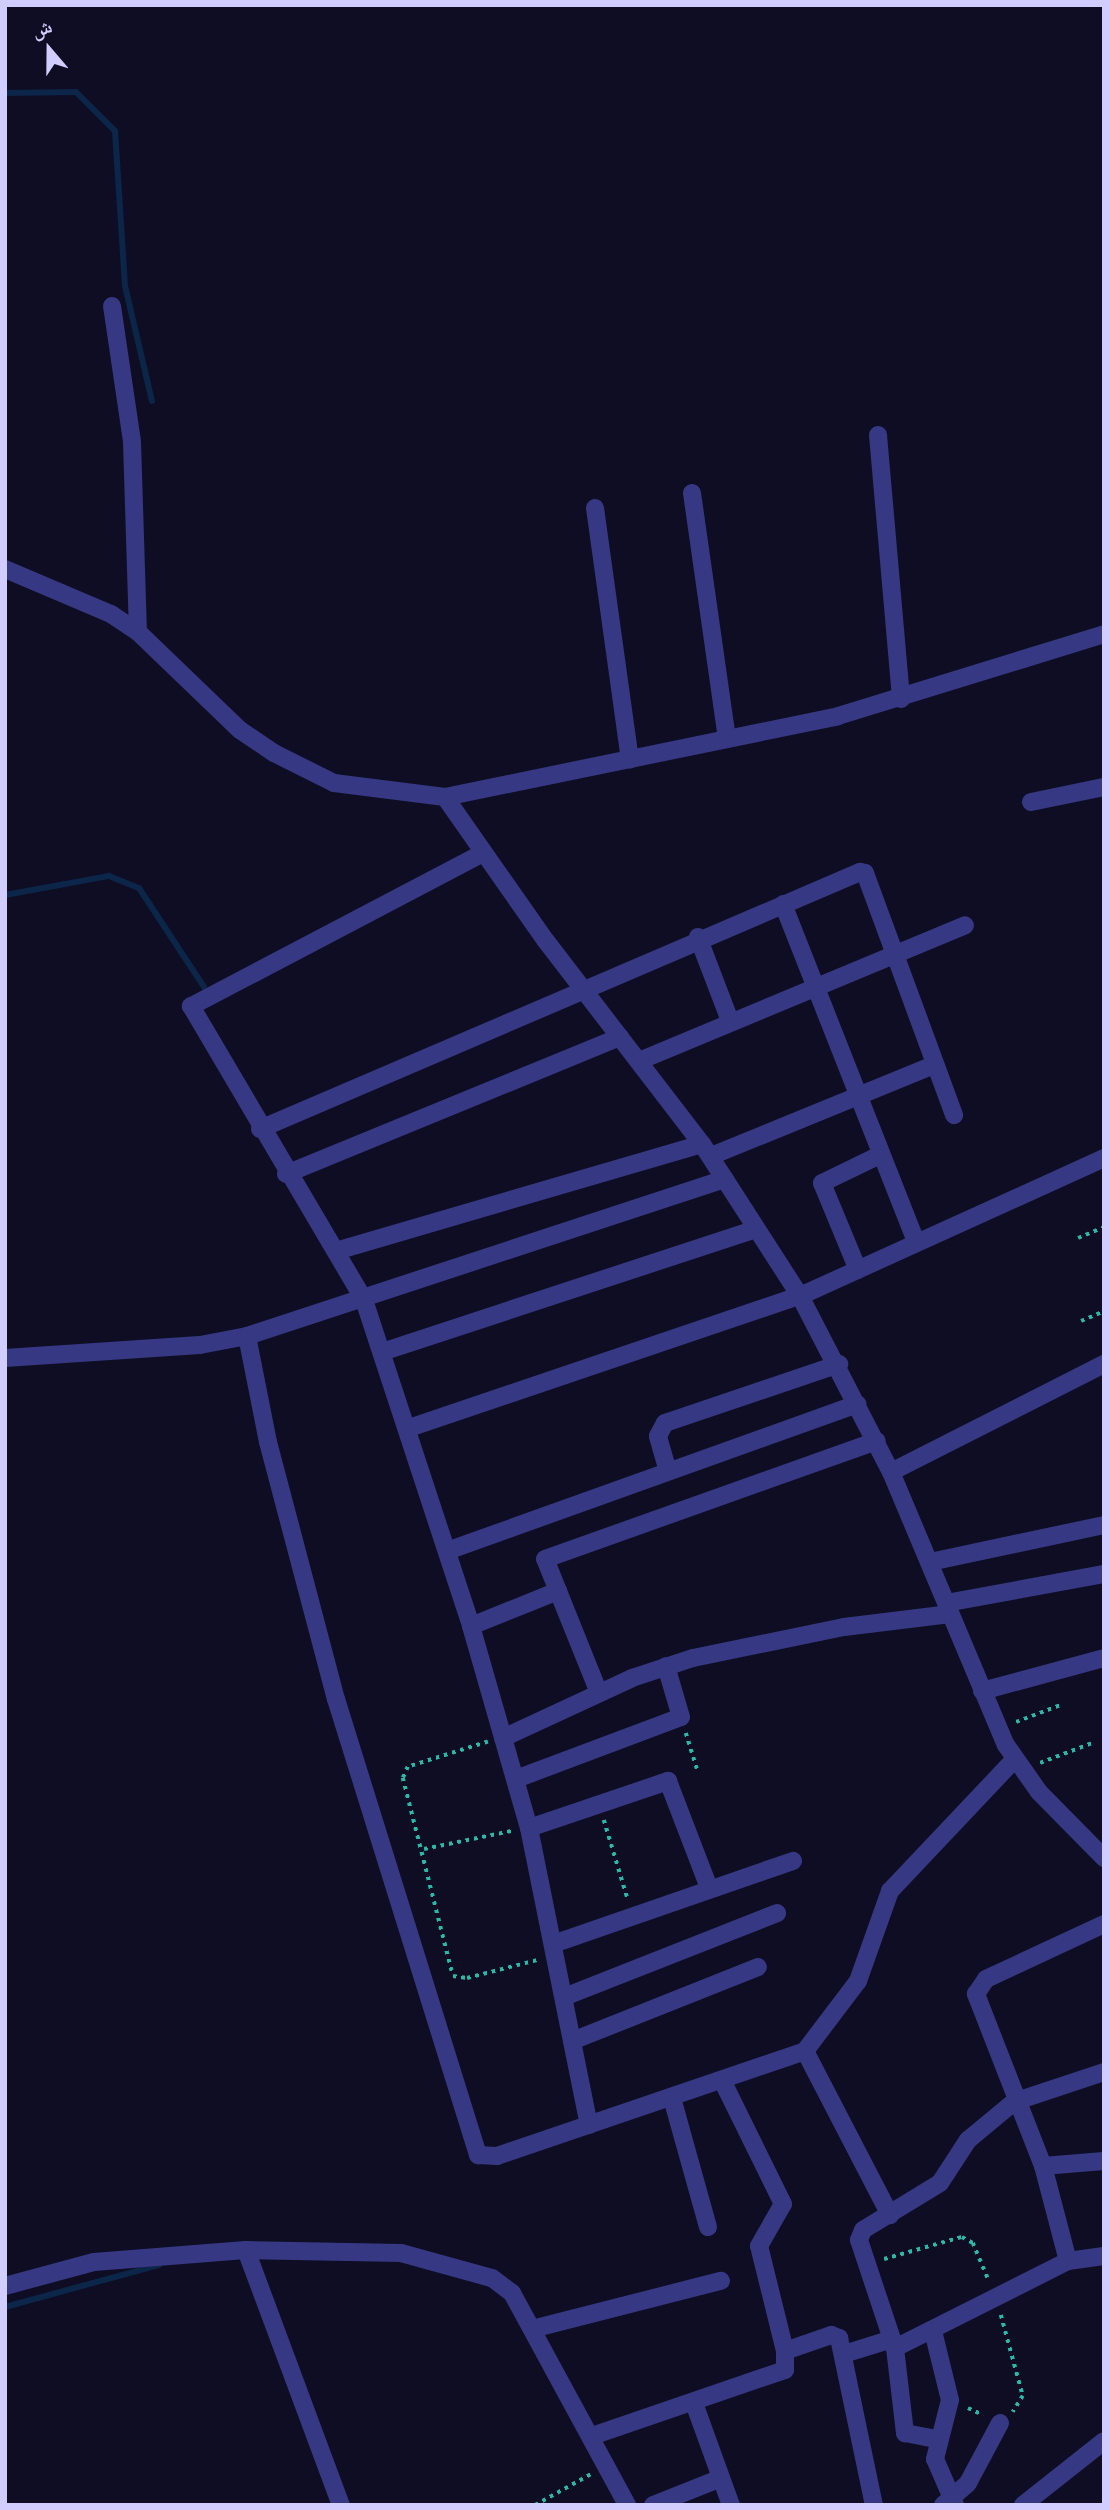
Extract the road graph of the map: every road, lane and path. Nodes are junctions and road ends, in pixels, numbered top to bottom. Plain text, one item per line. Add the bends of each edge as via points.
1 (113, 306) dead end
2 (878, 435) dead end
3 (692, 493) dead end
4 (595, 508) dead end
5 (5, 569) edge
6 (138, 632) junction
7 (1104, 634) edge
8 (901, 699) junction
9 (727, 740) junction
10 (630, 760) junction
11 (1104, 787) edge
12 (445, 797) junction
13 (1031, 802) dead end
14 (483, 853) junction
15 (783, 904) junction
16 (965, 925) dead end
17 (698, 937) junction
18 (890, 952) junction
19 (813, 986) junction
20 (585, 988) junction
21 (730, 1021) junction
22 (620, 1037) junction
23 (639, 1061) junction
24 (934, 1065) junction
25 (858, 1098) junction
26 (954, 1115) dead end
27 (260, 1129) junction
28 (706, 1150) junction
29 (880, 1155) junction
30 (1104, 1158) edge
31 (286, 1174) junction
32 (725, 1179) junction
33 (1104, 1227) edge
34 (756, 1229) junction
35 (1078, 1238) dead end
36 (916, 1242) junction
37 (336, 1251) junction
38 (858, 1270) junction
39 (800, 1296) junction
40 (364, 1300) junction
41 (1104, 1311) edge
42 (1081, 1321) dead end
43 (247, 1336) junction
44 (383, 1352) junction
45 (5, 1357) edge
46 (839, 1364) junction
47 (1104, 1364) edge
48 (858, 1405) junction
49 (409, 1428) junction
50 (877, 1441) junction
51 (667, 1468) junction
52 (891, 1472) junction
53 (1104, 1525) edge
54 (447, 1551) junction
55 (930, 1562) junction
56 (1104, 1574) edge
57 (558, 1591) junction
58 (948, 1608) junction
59 (471, 1626) junction
60 (1104, 1658) edge
61 (666, 1666) junction
62 (982, 1691) junction
63 (599, 1693) junction
64 (1063, 1704) dead end
65 (681, 1717) junction
66 (998, 1729) junction
67 (503, 1738) junction
68 (1092, 1743) dead end
69 (1018, 1765) junction
70 (698, 1772) dead end
71 (516, 1779) junction
72 (599, 1805) junction
73 (529, 1828) junction
74 (424, 1849) junction
75 (1104, 1858) edge
76 (793, 1861) dead end
77 (709, 1888) junction
78 (777, 1913) dead end
79 (633, 1916) junction
80 (1104, 1924) edge
81 (554, 1949) junction
82 (758, 1967) dead end
83 (564, 1997) junction
84 (572, 2041) junction
85 (806, 2050) junction
86 (1104, 2072) edge
87 (723, 2082) junction
88 (672, 2098) junction
89 (1014, 2102) junction
90 (589, 2125) junction
91 (1104, 2161) edge
92 (1043, 2166) junction
93 (890, 2215) junction
94 (708, 2227) dead end
95 (246, 2250) junction
96 (1104, 2256) edge
97 (1068, 2261) junction
98 (867, 2264) junction
99 (721, 2281) dead end
100 (5, 2286) edge
101 (997, 2300) junction
102 (532, 2329) junction
103 (933, 2331) junction
104 (893, 2344) junction
105 (785, 2351) junction
106 (844, 2354) junction
107 (950, 2400) junction
108 (694, 2403) junction
109 (1000, 2423) junction
110 (592, 2437) junction
111 (935, 2439) junction
112 (1104, 2441) edge
113 (607, 2465) junction
114 (719, 2479) junction
115 (950, 2503) edge
116 (341, 2505) edge
117 (535, 2505) edge
118 (627, 2505) edge
119 (653, 2505) edge
120 (731, 2505) edge
121 (874, 2505) edge
122 (1023, 2505) edge

1 - 6 street via 132,442
2 - 8 street
3 - 9 street
4 - 10 street
5 - 6 street via 111,614
6 - 12 street via 240,730 274,753 334,783
7 - 8 street
8 - 9 street
9 - 10 street
10 - 12 street
11 - 13 street
12 - 14 street
14 - 20 street
14 - 27 street via 194,1000 192,1012
15 - 17 street
15 - 18 street via 863,872
15 - 19 street
16 - 18 street
17 - 20 street
17 - 21 street
18 - 19 street
18 - 24 street
19 - 21 street
19 - 25 street
20 - 22 street
20 - 27 street
21 - 23 street
22 - 23 street
22 - 31 street
23 - 28 street
24 - 25 street
24 - 26 street
25 - 28 street
25 - 29 street
27 - 31 street
28 - 32 street
28 - 37 street
29 - 36 street
29 - 38 street via 822,1183
30 - 36 street
31 - 37 street
32 - 34 street
32 - 40 street
33 - 35 path
34 - 39 street
34 - 44 street
36 - 38 street
37 - 40 street
38 - 39 street
39 - 46 street
39 - 49 street
40 - 43 street
40 - 44 street
41 - 42 path
43 - 45 street via 200,1345
43 - 90 street via 268,1442 329,1671 475,2151 483,2158 497,2156
44 - 49 street
46 - 48 street
46 - 51 street via 665,1423 658,1436
47 - 52 street
48 - 50 street
48 - 51 street
49 - 54 street
50 - 52 street
50 - 57 street via 545,1559
51 - 54 street
52 - 55 street
53 - 55 street
54 - 59 street
55 - 58 street
56 - 58 street
57 - 59 street
57 - 63 street
58 - 61 street via 743,1645
58 - 62 street
59 - 67 street
60 - 62 street
61 - 63 street
61 - 65 street
62 - 66 street
63 - 67 street
64 - 66 path
65 - 70 path
65 - 71 street
66 - 69 street
67 - 71 street
67 - 74 path via 405,1770
68 - 69 path
69 - 75 street
69 - 85 street via 890,1891 858,1981
71 - 73 street
72 - 73 street
72 - 77 street via 668,1781
72 - 79 path
73 - 74 path
73 - 81 street
74 - 81 path via 453,1976 467,1979
76 - 77 street
77 - 79 street
78 - 83 street
79 - 81 street
80 - 89 street via 986,1979 977,1989
81 - 83 street
82 - 84 street
83 - 84 street
84 - 90 street
85 - 87 street
85 - 93 street
86 - 89 street
87 - 88 street
87 - 105 street via 783,2204 759,2246
88 - 90 street
88 - 94 street
89 - 92 street
89 - 93 street via 968,2140 940,2183
91 - 92 street
92 - 97 street
93 - 98 street via 860,2234
95 - 100 street via 94,2262
95 - 102 street via 401,2253 463,2268 500,2281
95 - 116 street
96 - 97 street
97 - 101 street
98 - 101 path via 967,2238
98 - 104 street
99 - 102 street
101 - 103 street
101 - 109 path via 1023,2399
102 - 110 street
103 - 104 street
103 - 107 street
104 - 106 street
104 - 111 street via 905,2433
105 - 106 street via 836,2335
105 - 108 street via 781,2373
106 - 121 street
107 - 109 path
107 - 111 street
108 - 110 street
108 - 114 street
109 - 115 street via 978,2469
110 - 113 street
111 - 115 street via 937,2469
112 - 122 street
113 - 117 path
113 - 118 street
114 - 119 street
114 - 120 street

